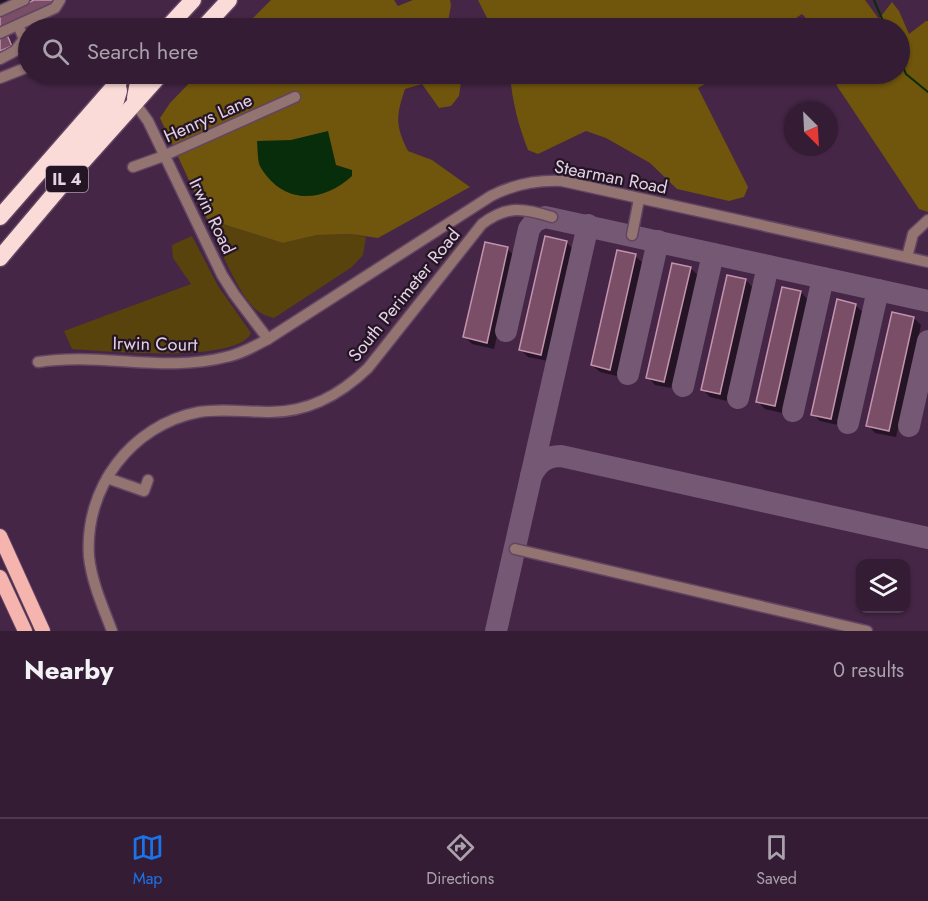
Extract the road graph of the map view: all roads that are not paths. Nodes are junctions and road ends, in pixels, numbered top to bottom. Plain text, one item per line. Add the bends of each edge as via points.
1 (24, 0) edge
2 (60, 0) edge
3 (194, 0) edge
4 (206, 0) edge
5 (230, 0) edge
6 (0, 11) edge
7 (33, 18) edge
8 (177, 18) edge
9 (191, 18) edge
10 (213, 18) edge
11 (18, 25) edge
12 (0, 33) edge
13 (18, 47) edge
14 (0, 58) edge
15 (18, 71) edge
16 (0, 78) edge
17 (109, 84) edge
18 (118, 84) edge
19 (122, 84) edge
20 (138, 84) edge
21 (152, 84) edge
22 (295, 97) dead end
23 (135, 102) junction
24 (165, 155) junction
25 (133, 167) dead end
26 (639, 199) junction
27 (6, 206) edge
28 (0, 217) edge
29 (552, 217) dead end
30 (928, 220) edge
31 (632, 235) dead end
32 (2, 256) edge
33 (907, 257) junction
34 (928, 262) edge
35 (268, 339) junction
36 (38, 362) dead end
37 (106, 478) junction
38 (148, 480) dead end
39 (0, 536) edge
40 (515, 549) dead end
41 (0, 577) edge
42 (25, 631) edge
43 (43, 631) edge
44 (112, 631) edge
45 (867, 631) edge

1 - 6 street
2 - 7 street via 55,8
3 - 8 highway
4 - 9 highway
5 - 10 highway
11 - 12 street
13 - 14 street
15 - 16 street
17 - 27 highway, IL 4
18 - 32 highway via 116,101 11,235
19 - 23 street, Irwin Road
20 - 23 highway
21 - 23 highway, IL 4
22 - 24 street, Henrys Lane
23 - 24 street, Irwin Road
23 - 32 highway, IL 4
24 - 25 street, Henrys Lane
24 - 35 street, Irwin Road via 218,268
26 - 31 street
26 - 33 street, Stearman Road
26 - 35 street, Stearman Road via 562,182 531,182 503,189
27 - 28 highway, IL 4
29 - 37 street, South Perimeter Road via 521,209 497,214 482,225 368,368 341,392 286,411 213,410 177,418 137,440
30 - 33 street via 913,234
33 - 34 street, Stearman Road
35 - 36 street, Irwin Court via 227,357 194,362
37 - 38 street via 144,491
37 - 44 street, South Perimeter Road via 92,515 89,557
39 - 43 main road
40 - 45 street
41 - 42 main road

